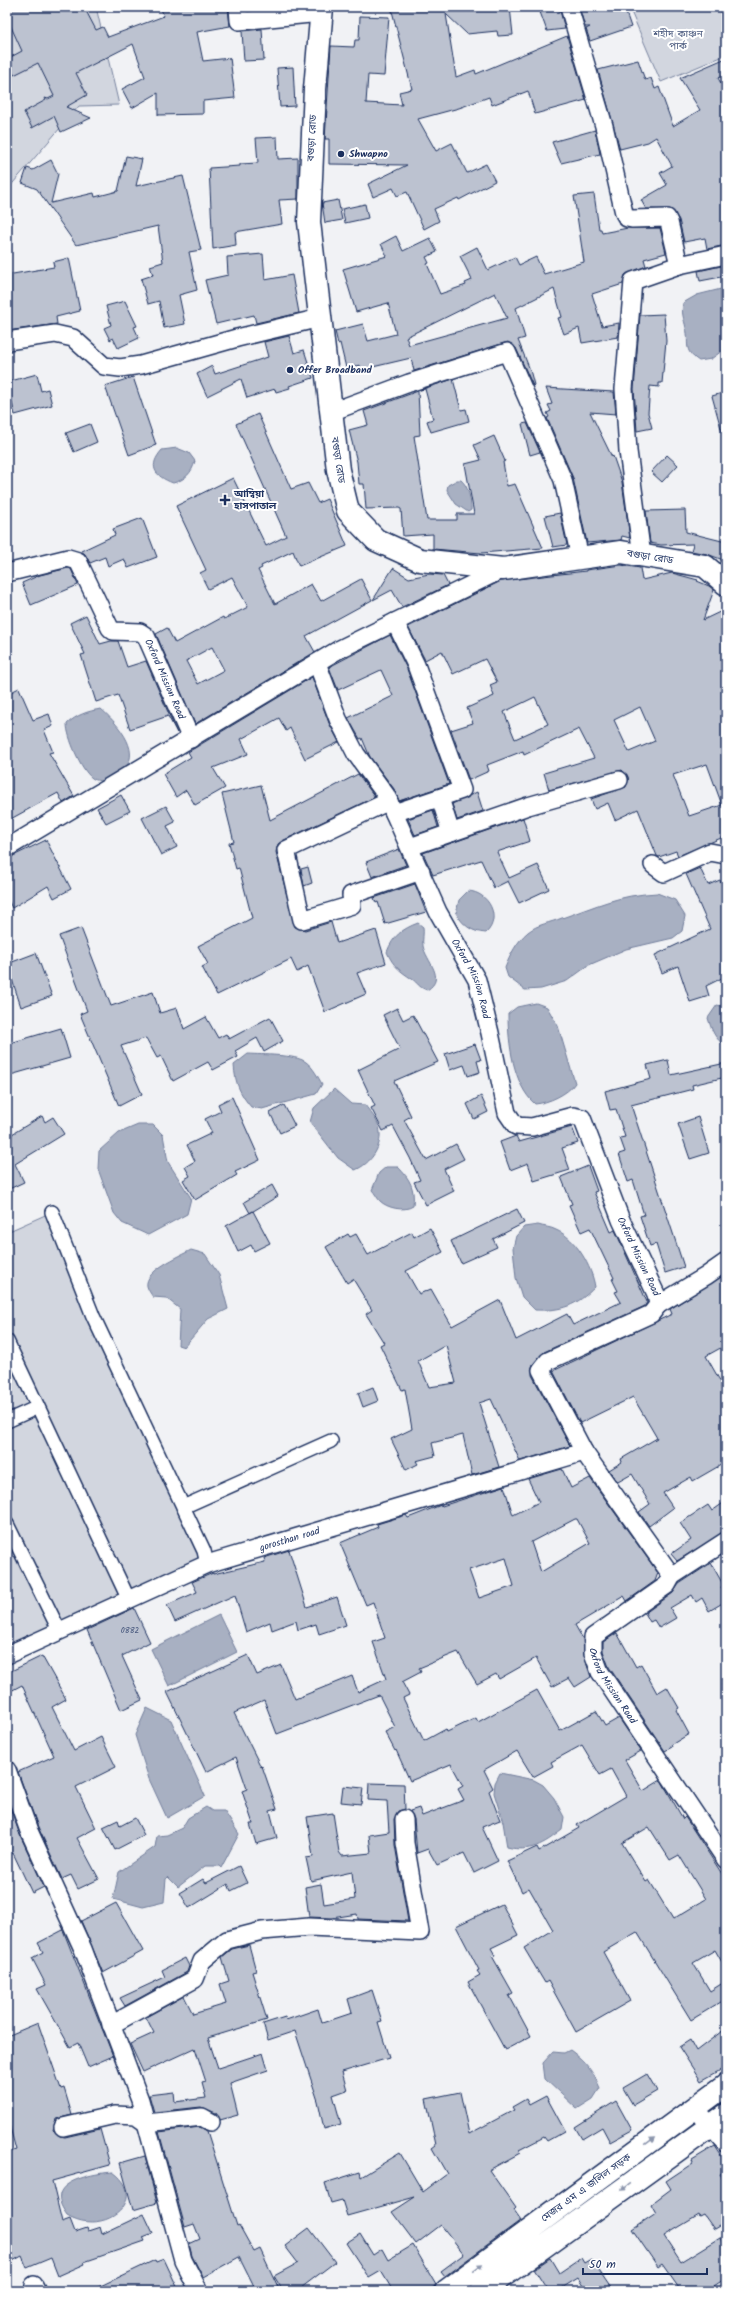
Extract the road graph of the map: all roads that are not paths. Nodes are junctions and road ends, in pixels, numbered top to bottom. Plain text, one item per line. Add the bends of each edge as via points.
1 (238, 7) edge
2 (569, 7) edge
3 (322, 10) edge
4 (726, 255) edge
5 (678, 265) junction
6 (320, 318) junction
7 (7, 341) edge
8 (331, 412) junction
9 (642, 556) junction
10 (580, 558) junction
11 (503, 569) junction
12 (7, 573) edge
13 (726, 584) edge
14 (395, 622) junction
15 (317, 663) junction
16 (191, 740) junction
17 (620, 780) dead end
18 (440, 798) junction
19 (392, 807) junction
20 (451, 833) junction
21 (410, 847) junction
22 (7, 848) edge
23 (726, 855) edge
24 (653, 865) dead end
25 (421, 870) junction
26 (52, 1212) dead end
27 (726, 1262) edge
28 (658, 1305) junction
29 (7, 1340) edge
30 (38, 1407) junction
31 (7, 1421) edge
32 (331, 1441) dead end
33 (584, 1452) junction
34 (183, 1507) junction
35 (7, 1524) edge
36 (726, 1541) edge
37 (207, 1564) junction
38 (672, 1576) junction
39 (128, 1598) junction
40 (59, 1630) junction
41 (7, 1655) edge
42 (7, 1770) edge
43 (404, 1819) dead end
44 (726, 1860) edge
45 (111, 2025) junction
46 (726, 2085) edge
47 (695, 2108) junction
48 (719, 2120) edge
49 (211, 2122) dead end
50 (146, 2123) junction
51 (64, 2127) dead end
52 (726, 2143) edge
53 (199, 2291) edge
54 (446, 2291) edge
55 (482, 2291) edge

1 - 3 street via 240,21
2 - 5 street via 604,126 624,213 627,218 632,219 667,218
3 - 6 main road, বগুড়া রোড via 315,89 309,222
4 - 5 street
5 - 9 street via 636,279 632,285 624,389 628,451
6 - 7 street via 141,365 120,368 104,366 73,338 55,334
6 - 8 main road, বগুড়া রোড
8 - 10 street via 409,382 507,352 563,480
8 - 11 main road, বগুড়া রোড via 338,470 348,511 376,540 420,560
9 - 10 main road, বগুড়া রোড via 621,552
9 - 13 main road, বগুড়া রোড via 705,566
10 - 11 main road, বগুড়া রোড
11 - 14 street
12 - 16 street, Oxford Mission Road via 68,558 78,561 110,628 113,631 140,632 146,636
14 - 15 street
14 - 18 street via 416,665 462,790
15 - 16 street
15 - 19 street, Oxford Mission Road via 338,718 356,754
16 - 22 street
17 - 20 street via 528,806
18 - 19 street
18 - 20 street
19 - 21 street, Oxford Mission Road
19 - 25 street via 286,850 302,920 352,905 351,895
20 - 21 street
21 - 25 street, Oxford Mission Road
23 - 24 street via 710,852 664,872
25 - 28 street, Oxford Mission Road via 438,912 477,980 506,1113 516,1126 532,1127 573,1116 582,1118 621,1220 656,1294
26 - 34 street via 93,1316
27 - 28 street
28 - 33 street, Oxford Mission Road via 651,1314 548,1361 541,1370
29 - 30 street
30 - 31 street
30 - 39 street
32 - 34 street
33 - 37 street, gorosthan road
33 - 38 street, Oxford Mission Road
34 - 37 street via 204,1551
35 - 40 street
36 - 38 street
37 - 39 street, gorosthan road
38 - 44 street, Oxford Mission Road via 667,1586 593,1637 593,1653 600,1672
39 - 40 street, gorosthan road
40 - 41 street, gorosthan road
42 - 45 street via 29,1831 83,1949
43 - 45 street via 405,1843 420,1932 309,1927 262,1931 227,1940 202,1961 195,1978
45 - 50 street
46 - 47 main road, মেজর এম এ জলিল সড়ক
47 - 48 street
54 -> 47 main road, মেজর এম এ জলিল সড়ক
48 - 52 street
48 -> 55 main road
49 - 50 street via 202,2117
50 - 51 street via 136,2116 115,2116
50 - 53 street via 182,2260

